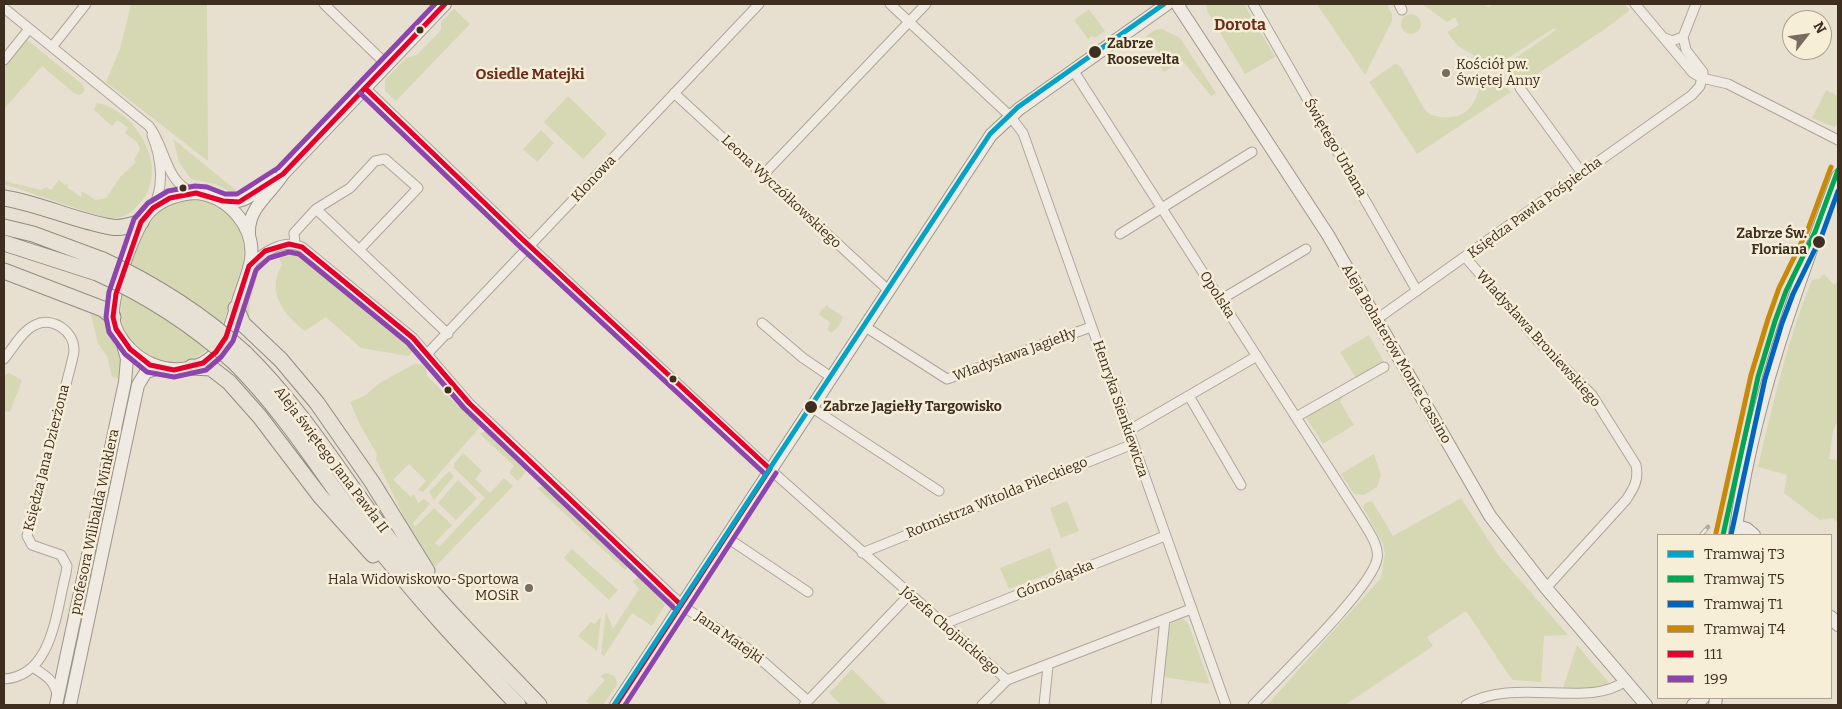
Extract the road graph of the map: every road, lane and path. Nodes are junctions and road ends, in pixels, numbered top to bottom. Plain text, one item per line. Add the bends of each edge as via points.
1 (86, 4) edge
2 (324, 4) edge
3 (445, 4) edge
4 (760, 4) edge
5 (890, 4) edge
6 (926, 4) edge
7 (1167, 4) edge
8 (1176, 4) edge
9 (1253, 4) edge
10 (1635, 4) edge
11 (1696, 4) edge
12 (4, 8) edge
13 (909, 22) junction
14 (29, 29) junction
15 (1662, 36) junction
16 (1683, 37) junction
17 (52, 47) junction
18 (4, 60) edge
19 (387, 65) junction
20 (1073, 70) junction
21 (1702, 78) junction
22 (1722, 82) junction
23 (365, 88) junction
24 (1520, 88) dead end
25 (674, 93) junction
26 (1692, 95) junction
27 (137, 115) junction
28 (1010, 116) junction
29 (1838, 140) edge
30 (1252, 152) dead end
31 (283, 174) junction
32 (764, 174) junction
33 (1582, 174) junction
34 (1838, 176) edge
35 (200, 193) junction
36 (4, 198) edge
37 (223, 201) junction
38 (153, 208) junction
39 (316, 208) junction
40 (1161, 208) junction
41 (141, 222) junction
42 (4, 227) edge
43 (1120, 234) dead end
44 (249, 235) junction
45 (4, 243) edge
46 (295, 244) junction
47 (530, 247) junction
48 (360, 249) junction
49 (1306, 249) dead end
50 (1466, 258) junction
51 (250, 262) junction
52 (100, 266) junction
53 (4, 271) edge
54 (888, 290) junction
55 (1417, 292) junction
56 (1220, 300) junction
57 (236, 308) junction
58 (114, 317) junction
59 (1377, 319) junction
60 (762, 323) dead end
61 (864, 326) junction
62 (1091, 327) junction
63 (448, 334) junction
64 (121, 339) junction
65 (427, 354) junction
66 (1257, 356) junction
67 (240, 358) junction
68 (4, 359) edge
69 (192, 367) junction
70 (1384, 367) dead end
71 (160, 368) junction
72 (831, 377) junction
73 (1189, 396) junction
74 (811, 407) junction
75 (1296, 417) junction
76 (1128, 431) junction
77 (1133, 444) junction
78 (770, 469) junction
79 (1241, 485) dead end
80 (939, 490) dead end
81 (1736, 531) edge
82 (1753, 534) edge
83 (1165, 536) junction
84 (726, 537) junction
85 (862, 553) junction
86 (1546, 588) junction
87 (808, 592) dead end
88 (909, 595) junction
89 (681, 605) junction
90 (1191, 609) junction
91 (1165, 619) junction
92 (944, 624) junction
93 (448, 631) junction
94 (477, 639) junction
95 (1048, 666) junction
96 (34, 668) junction
97 (64, 668) junction
98 (48, 676) junction
99 (4, 679) edge
100 (1007, 680) junction
101 (1629, 686) junction
102 (806, 703) edge
103 (57, 704) edge
104 (70, 705) edge
105 (518, 705) edge
106 (540, 705) edge
107 (616, 705) edge
108 (982, 705) edge
109 (1044, 705) edge
110 (1156, 705) edge
111 (1226, 705) edge
112 (1253, 705) edge
113 (1466, 705) edge
114 (1646, 705) edge
115 (1658, 705) edge

1 - 17 street
2 - 19 street
3 - 19 street
4 - 25 street, Klonowa
5 - 13 street, Henryka Sienkiewicza
6 - 13 street
7 - 20 street
8 - 59 street, Aleja Bohaterów Monte Cassino via 1328,235
9 - 55 street, Świętego Urbana
10 - 15 street
11 - 16 street
12 - 14 street
13 - 28 street, Henryka Sienkiewicza
13 - 32 street
14 - 17 street
14 - 18 street
15 - 16 street via 1672,41
15 - 21 street via 1693,73
16 - 21 street via 1686,50 1701,68
17 - 27 street
19 - 23 street
20 - 28 street
20 - 40 street, Opolska
21 - 22 street
21 - 26 street, Księdza Pawła Pośpiecha
22 - 26 street, Księdza Pawła Pośpiecha
22 - 29 street
23 - 31 street
23 - 47 street, Józefa Chojnickiego
24 - 33 street
25 - 32 street, Leona Wyczółkowskiego
25 - 47 street, Klonowa
26 - 33 street, Księdza Pawła Pośpiecha
27 - 35 street via 157,135 178,184
27 - 38 street via 153,138 159,165 161,190
28 - 54 street via 981,149
28 - 62 street, Henryka Sienkiewicza via 1022,133
30 - 40 street
31 - 37 street via 245,200
31 - 44 street via 251,215
32 - 54 street, Leona Wyczółkowskiego
33 - 50 street, Księdza Pawła Pośpiecha
34 - 81 street via 1770,374
35 - 37 street
35 - 38 street via 170,198
36 - 41 main road via 113,228
37 - 44 street
38 - 41 street
39 - 46 street via 294,233
39 - 48 street
39 - 48 street via 350,188 375,161 385,159 418,188
40 - 43 street
40 - 56 street, Opolska
41 - 58 street via 116,294
42 - 52 main road, Aleja świętego Jana Pawła II via 33,234
44 - 51 street
45 - 52 main road, Aleja świętego Jana Pawła II
46 - 51 street via 265,251
46 - 65 street, Jana Matejki via 400,326
47 - 63 street, Klonowa
47 - 78 street, Józefa Chojnickiego
48 - 63 street
49 - 56 street
50 - 55 street, Księdza Pawła Pośpiecha
50 - 86 street, Władysława Broniewskiego via 1537,340 1592,395 1636,465 1638,474 1634,488 1626,500
51 - 57 street
52 - 67 main road, Aleja świętego Jana Pawła II, bridge via 153,285 179,301
53 - 58 main road via 103,309
54 - 61 street
55 - 59 street, Księdza Pawła Pośpiecha
56 - 66 street, Opolska
57 - 69 street via 222,344 210,358
57 - 94 main road via 243,324 281,360 317,403 372,482 416,556
58 - 64 street
59 - 86 street, Aleja Bohaterów Monte Cassino via 1481,503
60 - 72 street
61 - 62 street, Władysława Jagiełły via 947,379
61 - 72 street
62 - 76 street, Henryka Sienkiewicza
63 - 65 street, Klonowa
64 - 71 street via 143,360
64 - 97 street, profesora Wilibalda Winklera via 127,359 125,382
65 - 89 street, Jana Matejki via 469,404
66 - 73 street
66 - 75 street, Opolska
67 - 93 main road, Aleja świętego Jana Pawła II via 374,542
67 - 94 main road, Aleja świętego Jana Pawła II via 303,418 400,553
68 - 96 street, Księdza Jana Dzierżona via 30,328 44,322 65,330 72,343 71,365 27,532 32,545 61,555 67,566 46,648
69 - 71 street
69 - 93 main road via 211,368 229,382 340,520
70 - 75 street
71 - 104 street, profesora Wilibalda Winklera via 146,372 138,385
72 - 74 street
73 - 76 street
73 - 79 street
74 - 78 street
74 - 80 street
75 - 112 street, Opolska via 1362,520 1378,557 1343,610
76 - 77 street, Henryka Sienkiewicza
77 - 83 street, Henryka Sienkiewicza
77 - 85 street, Rotmistrza Witolda Pileckiego
78 - 84 street
78 - 85 street, Józefa Chojnickiego
81 - 82 street via 1747,530
83 - 90 street, Henryka Sienkiewicza
83 - 92 street, Górnośląska
84 - 87 street
84 - 89 street
85 - 88 street, Józefa Chojnickiego
86 - 101 street, Aleja Bohaterów Monte Cassino
88 - 92 street, Józefa Chojnickiego
88 - 102 street
89 - 102 street, Jana Matejki via 750,650
89 - 107 street
90 - 91 street, Józefa Chojnickiego
90 - 111 street, Henryka Sienkiewicza
91 - 95 street, Józefa Chojnickiego
91 - 110 street
92 - 100 street, Józefa Chojnickiego
93 - 105 main road, Aleja świętego Jana Pawła II
94 - 106 main road, Aleja świętego Jana Pawła II
95 - 100 street, Józefa Chojnickiego
95 - 109 street
96 - 98 street
96 - 99 street via 20,676
97 - 98 street via 54,676
97 - 103 street, profesora Wilibalda Winklera
98 - 103 street via 56,689
100 - 108 street
101 - 113 street via 1601,692 1496,694
101 - 114 street, Aleja Bohaterów Monte Cassino
101 - 115 street, Aleja Bohaterów Monte Cassino

